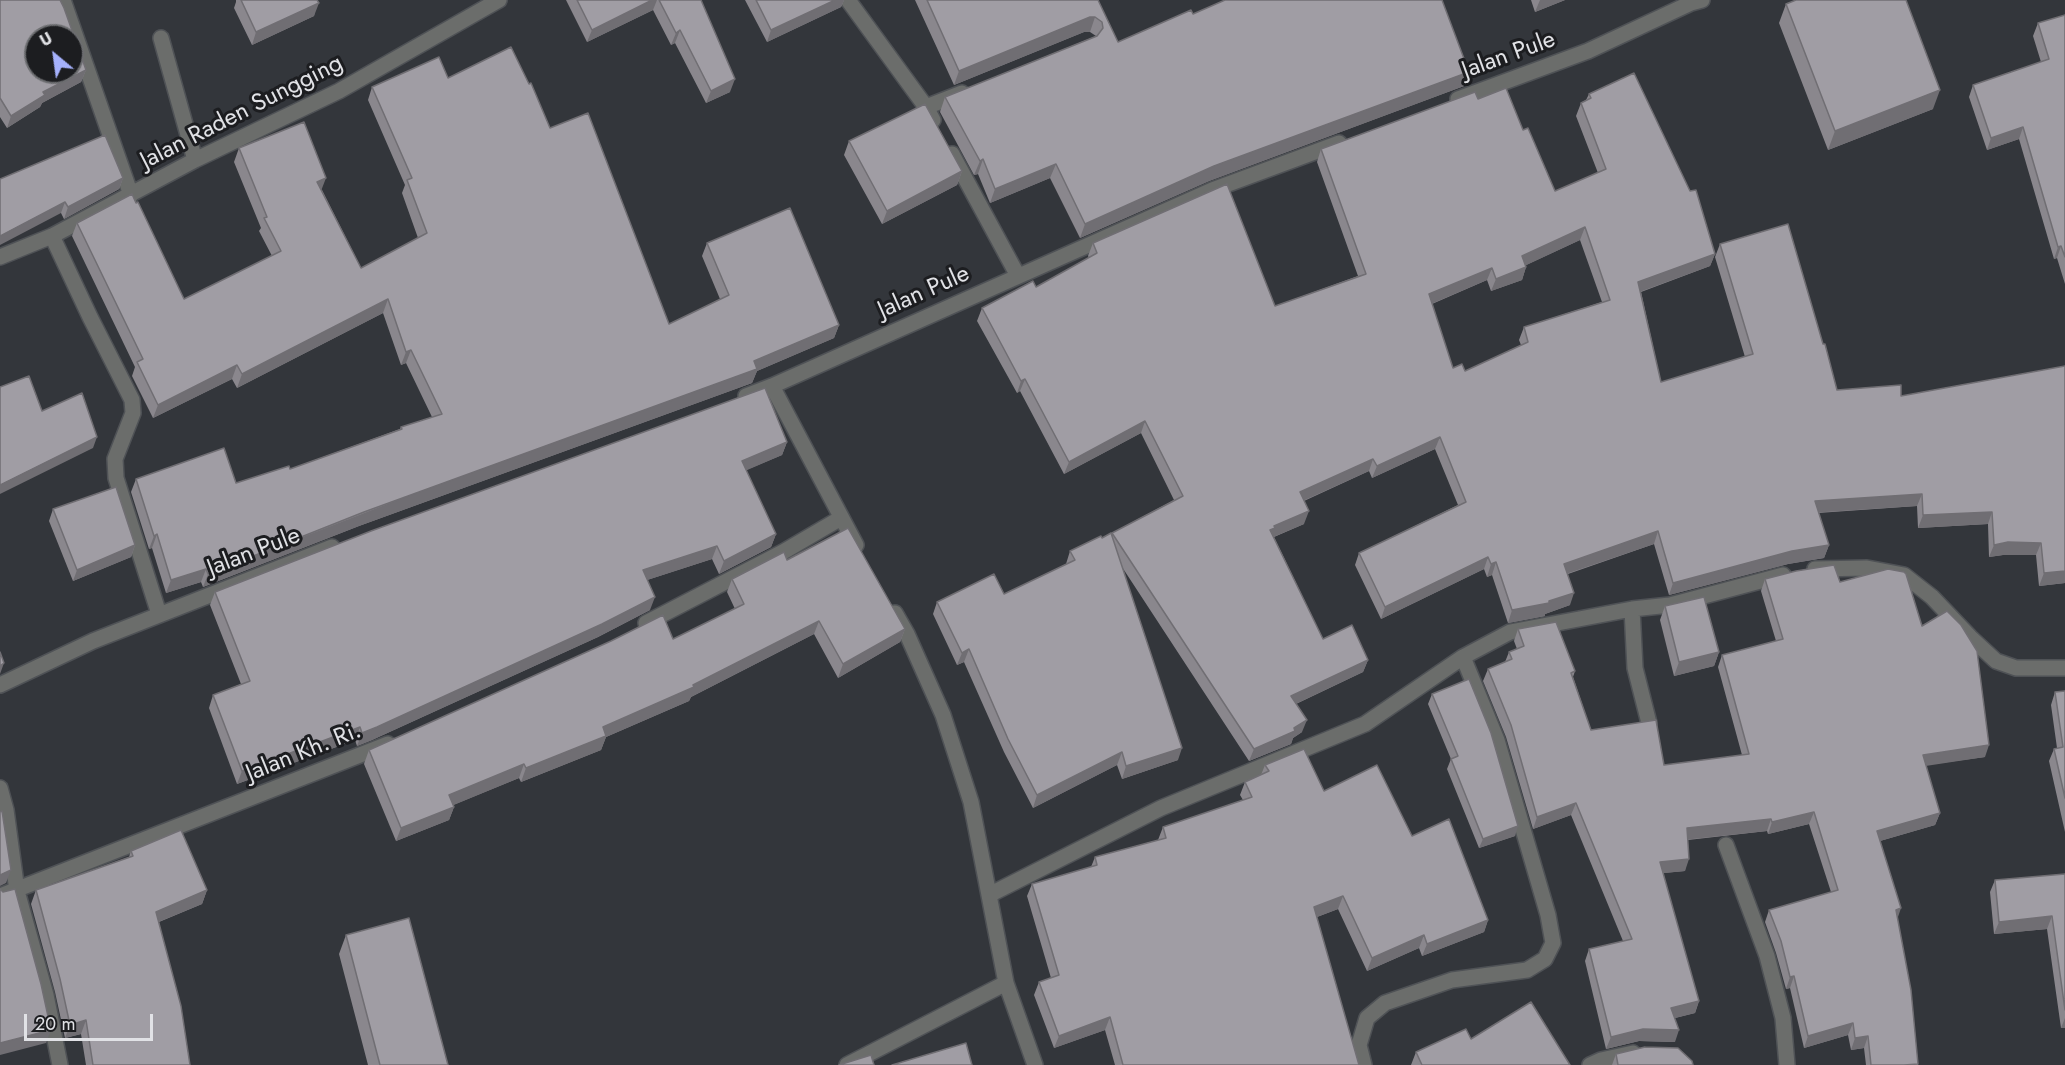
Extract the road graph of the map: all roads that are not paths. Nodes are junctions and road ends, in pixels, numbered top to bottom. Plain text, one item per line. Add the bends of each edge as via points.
1 (63, 0) edge
2 (499, 0) edge
3 (848, 0) edge
4 (1702, 0) edge
5 (161, 38) dead end
6 (980, 85) edge
7 (1444, 104) edge
8 (926, 107) junction
9 (1356, 137) edge
10 (195, 160) junction
11 (131, 195) junction
12 (52, 236) junction
13 (0, 257) edge
14 (1018, 276) junction
15 (772, 386) junction
16 (728, 402) edge
17 (841, 518) junction
18 (341, 543) edge
19 (863, 557) edge
20 (885, 595) edge
21 (1632, 609) junction
22 (159, 614) junction
23 (634, 629) edge
24 (1463, 657) junction
25 (2065, 668) edge
26 (0, 685) edge
27 (1649, 723) edge
28 (398, 739) edge
29 (0, 789) edge
30 (1726, 845) dead end
31 (17, 891) junction
32 (989, 895) junction
33 (0, 896) edge
34 (1006, 983) junction
35 (1650, 1050) edge
36 (60, 1065) edge
37 (848, 1065) edge
38 (1035, 1065) edge
39 (1364, 1065) edge
40 (1590, 1065) edge
41 (1787, 1065) edge

1 - 11 street
2 - 10 street, Jalan Raden Sungging via 339,91
3 - 8 street
4 - 7 street, Jalan Pule via 1588,51
5 - 10 street
6 - 8 street
8 - 14 street
9 - 14 street, Jalan Pule via 1212,190
10 - 11 street, Jalan Raden Sungging
11 - 12 street, Jalan Raden Sungging
12 - 13 street, Jalan Raden Sungging
12 - 22 street via 132,400 134,412 115,459 116,478
14 - 15 street, Jalan Pule
15 - 16 street, Jalan Pule
15 - 17 street
17 - 19 street
17 - 23 street
18 - 22 street, Jalan Pule
20 - 32 street via 944,715 971,802
21 - 24 street via 1510,632
21 - 25 street via 1670,605 1790,573 1829,567 1867,568 1905,575 1996,661 2016,668
21 - 27 street via 1635,668
22 - 26 street, Jalan Pule
24 - 32 street via 1365,724 1161,808
24 - 39 street via 1497,740 1553,943 1545,959 1527,970 1452,980 1385,1003 1367,1018 1359,1045
28 - 31 street, Jalan Kh. Ri.
29 - 31 street
30 - 41 street via 1767,956 1783,1018
31 - 33 street, Jalan Kh. Ri.
31 - 36 street via 46,995
32 - 34 street
34 - 37 street
34 - 38 street
35 - 40 street

